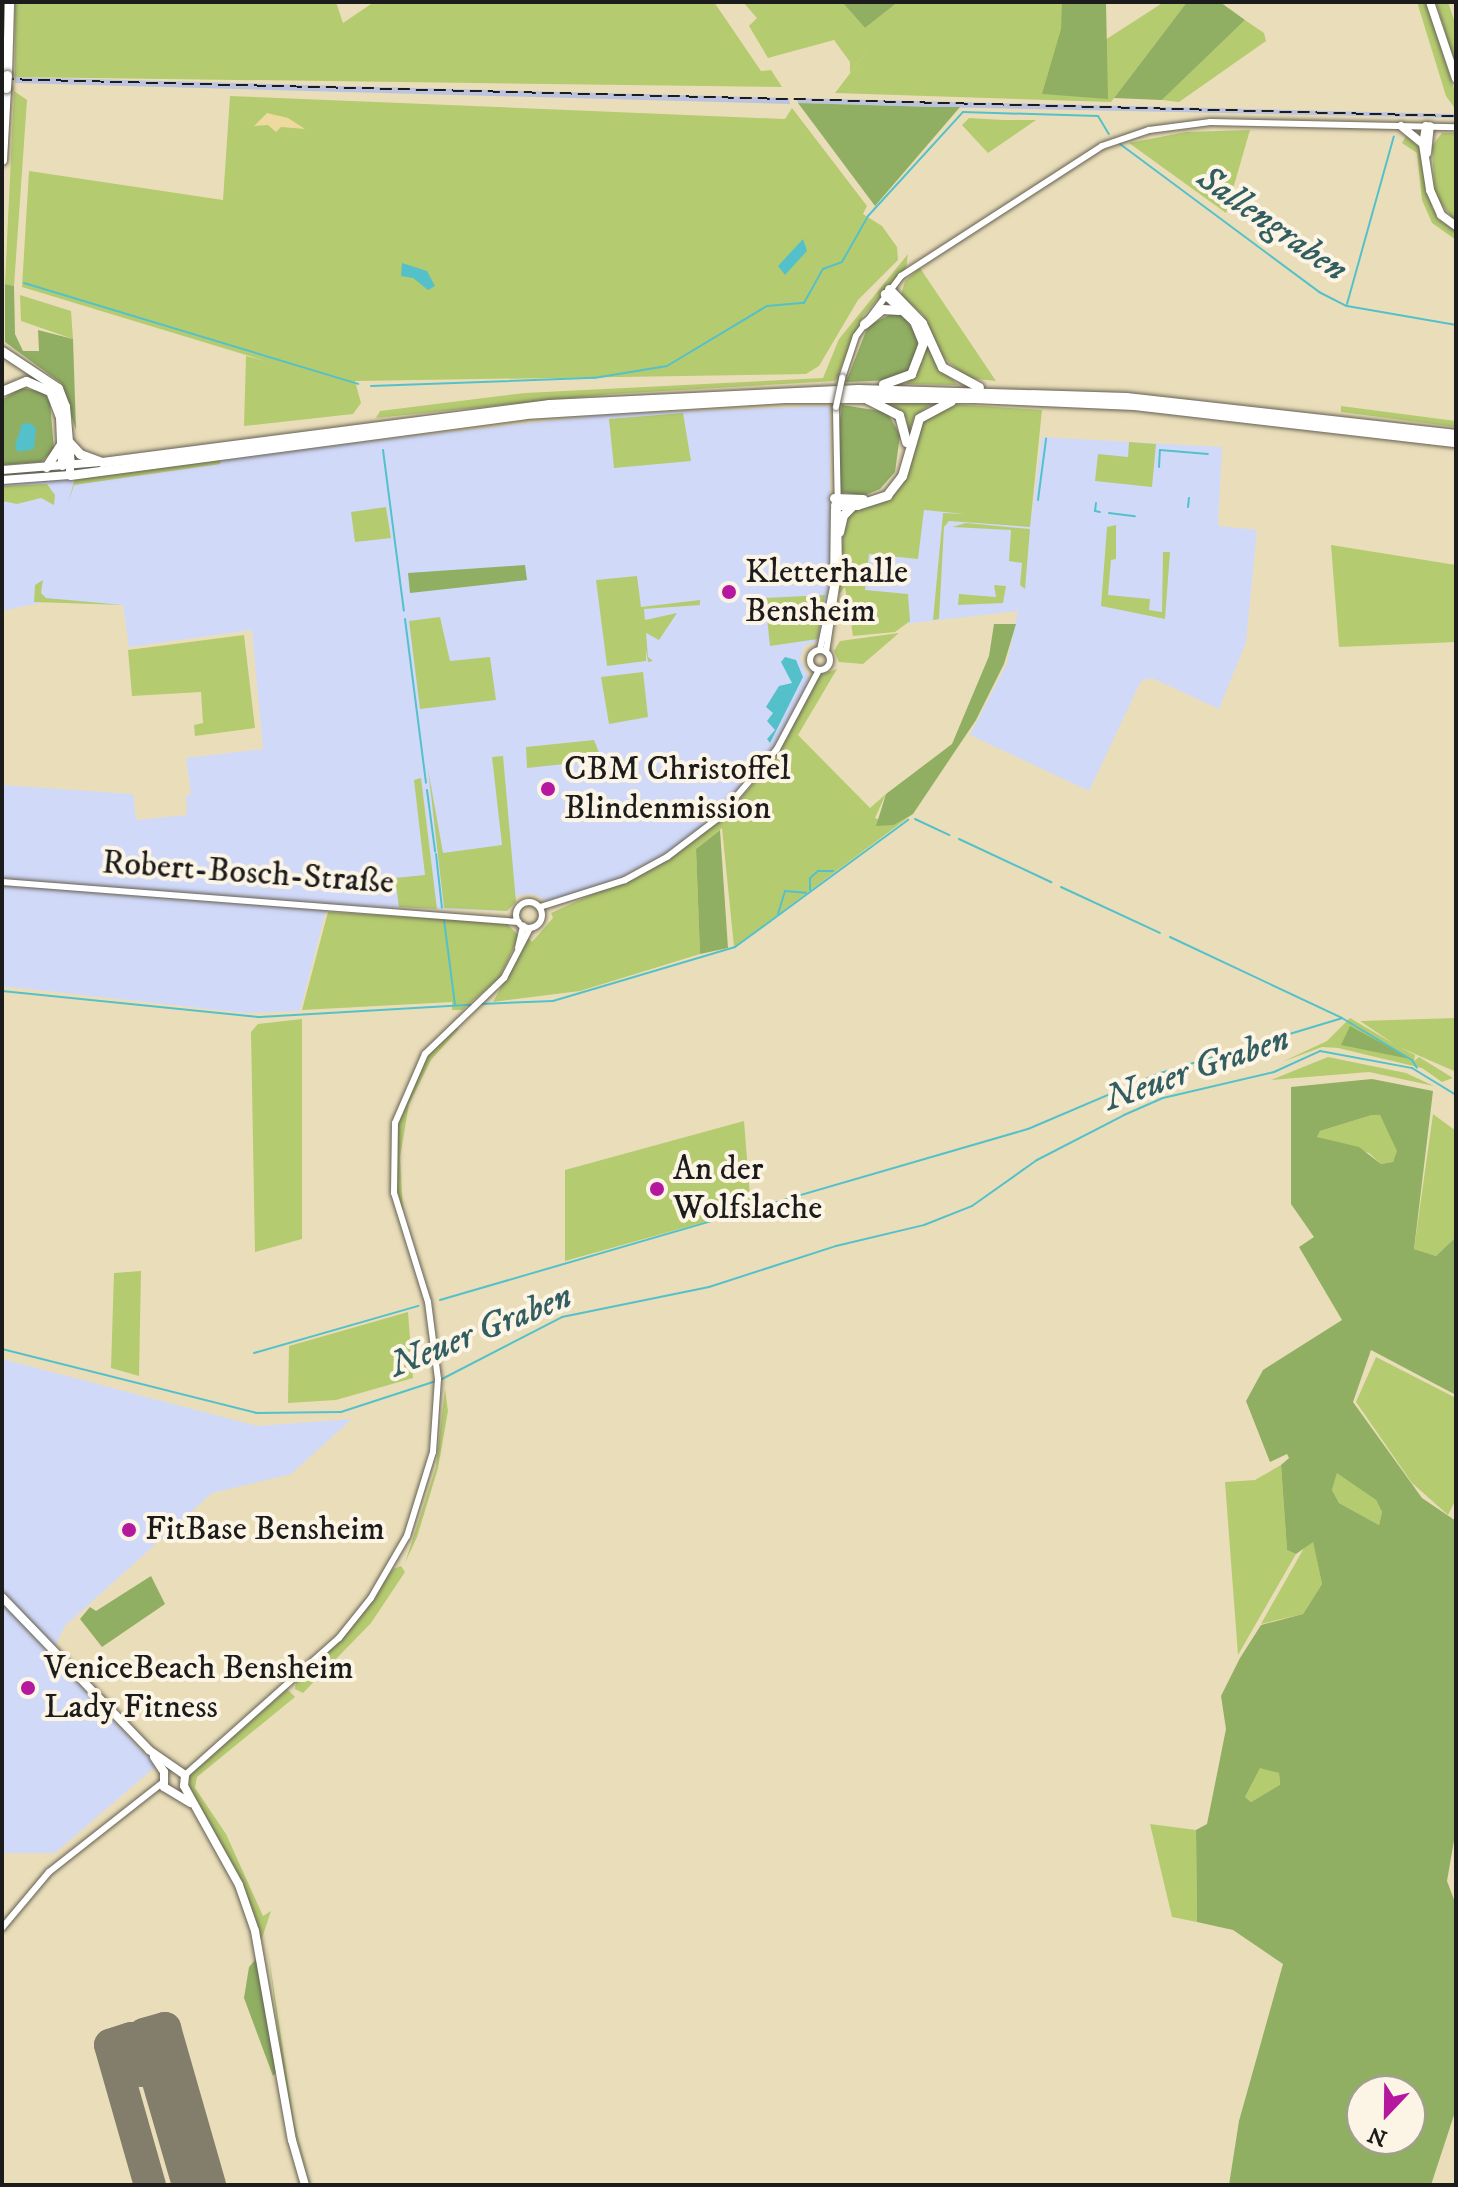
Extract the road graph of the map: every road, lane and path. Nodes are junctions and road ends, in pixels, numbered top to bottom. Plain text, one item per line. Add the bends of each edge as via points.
1 (9, 2) edge
2 (1430, 2) edge
3 (1456, 79) edge
4 (1401, 126) junction
5 (1428, 126) junction
6 (1456, 127) edge
7 (1423, 144) junction
8 (1426, 158) junction
9 (2, 160) edge
10 (1456, 226) edge
11 (887, 292) junction
12 (903, 312) junction
13 (864, 324) junction
14 (2, 351) edge
15 (985, 390) junction
16 (2, 391) edge
17 (859, 393) junction
18 (974, 398) junction
19 (1456, 434) edge
20 (66, 442) junction
21 (1456, 442) edge
22 (102, 462) junction
23 (46, 467) junction
24 (2, 470) edge
25 (66, 470) junction
26 (2, 480) edge
27 (835, 502) junction
28 (852, 506) junction
29 (839, 532) junction
30 (823, 651) junction
31 (816, 669) junction
32 (2, 882) edge
33 (564, 903) junction
34 (540, 907) junction
35 (517, 912) junction
36 (491, 916) junction
37 (542, 917) junction
38 (524, 925) junction
39 (2, 1597) edge
40 (167, 1770) junction
41 (183, 1772) junction
42 (164, 1786) junction
43 (181, 1788) junction
44 (2, 1928) edge
45 (305, 2185) edge

1 - 9 highway, bridge
2 - 3 main road
4 - 5 street
4 - 7 main road
4 - 11 street via 1210,122 1128,136 1072,162 937,249
5 - 6 street
5 - 7 main road
5 - 8 main road
7 - 8 main road
8 - 10 main road via 1436,207
11 - 12 highway
11 - 13 street
11 - 15 highway via 922,323 942,367
12 - 13 highway via 882,309
12 - 17 highway via 921,334 920,361 903,380
13 - 27 street, bridge via 836,407
14 - 20 highway via 58,388
15 - 17 highway
15 - 19 highway via 1214,404
16 - 20 highway via 26,381 46,387 59,410
17 - 18 highway
17 - 22 highway via 549,404
17 - 25 highway via 525,414
17 - 27 highway via 899,415 907,436 903,463 884,492
18 - 21 highway via 1214,412
18 - 28 highway via 928,410 913,429 896,487 876,501
20 - 22 highway
20 - 23 highway
20 - 25 highway
22 - 25 main road
23 - 24 main road
23 - 25 main road
25 - 26 main road
27 - 28 highway
27 - 29 street
27 - 30 street via 833,587
28 - 29 highway via 843,515
29 - 30 street via 837,589
30 - 31 street via 810,657
30 - 31 street via 829,665
31 - 33 street, Robert-Bosch-Straße via 766,764 717,819 644,870
32 - 36 street, Robert-Bosch-Straße
33 - 34 street, Robert-Bosch-Straße
33 - 37 street, Robert-Bosch-Straße
34 - 35 street, Robert-Bosch-Straße via 528,902
34 - 37 street
35 - 36 street, Robert-Bosch-Straße
35 - 38 street
36 - 38 street, Robert-Bosch-Straße
37 - 38 street, Robert-Bosch-Straße
38 - 41 street via 517,956 417,1066 401,1101 392,1144 394,1193 428,1302 437,1368 424,1490 385,1577 327,1651
39 - 40 main road
40 - 41 main road
40 - 42 main road
41 - 43 main road
42 - 43 main road
42 - 44 street via 49,1872
43 - 45 main road via 239,1885 253,1923

